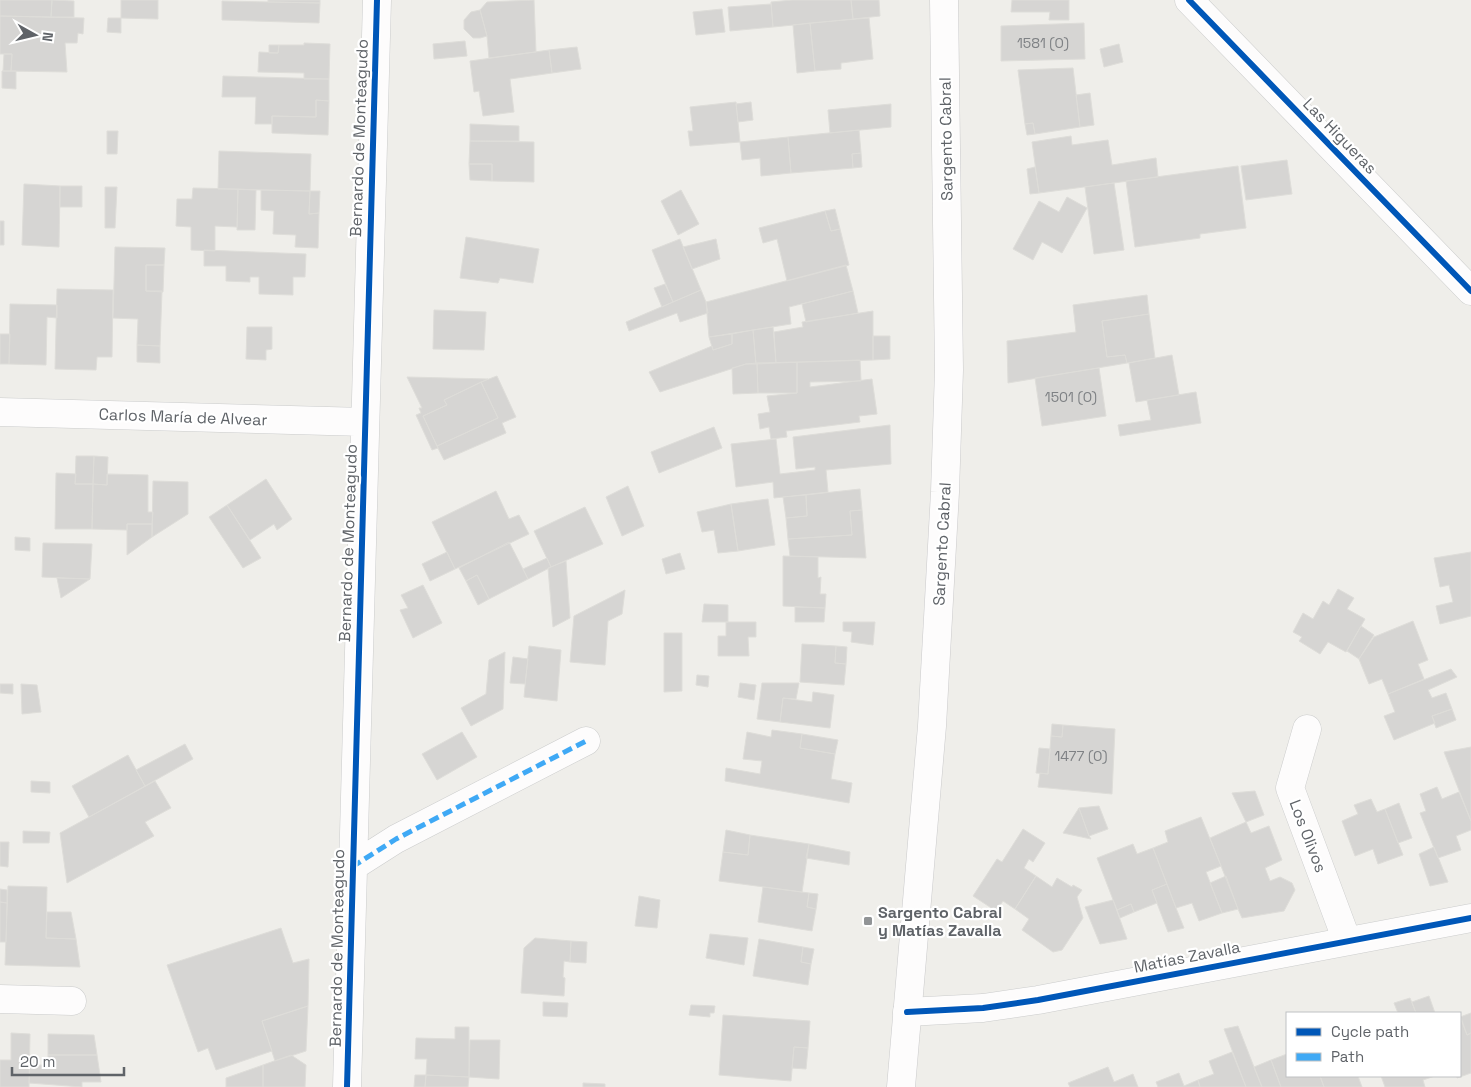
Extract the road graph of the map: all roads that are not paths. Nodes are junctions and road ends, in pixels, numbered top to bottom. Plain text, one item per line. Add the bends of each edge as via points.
1 (377, 0) edge
2 (944, 0) edge
3 (1189, 0) edge
4 (1471, 291) edge
5 (0, 412) edge
6 (365, 422) junction
7 (1307, 729) dead end
8 (586, 741) dead end
9 (352, 867) junction
10 (1471, 918) edge
11 (1347, 941) junction
12 (0, 999) edge
13 (72, 1001) dead end
14 (907, 1012) junction
15 (347, 1087) edge
16 (901, 1087) edge

1 - 6 street, Bernardo de Monteagudo
2 - 14 street, Sargento Cabral via 949,370 945,492 932,726
3 - 4 street, Las Higueras
5 - 6 street, Carlos María de Alvear
6 - 9 street, Bernardo de Monteagudo
7 - 11 street, Los Olivos via 1290,788
8 - 9 street via 396,839
9 - 15 street, Bernardo de Monteagudo
10 - 11 street, Matías Zavalla
11 - 14 street, Matías Zavalla via 1038,1000 983,1008
12 - 13 street
14 - 16 street, Sargento Cabral

